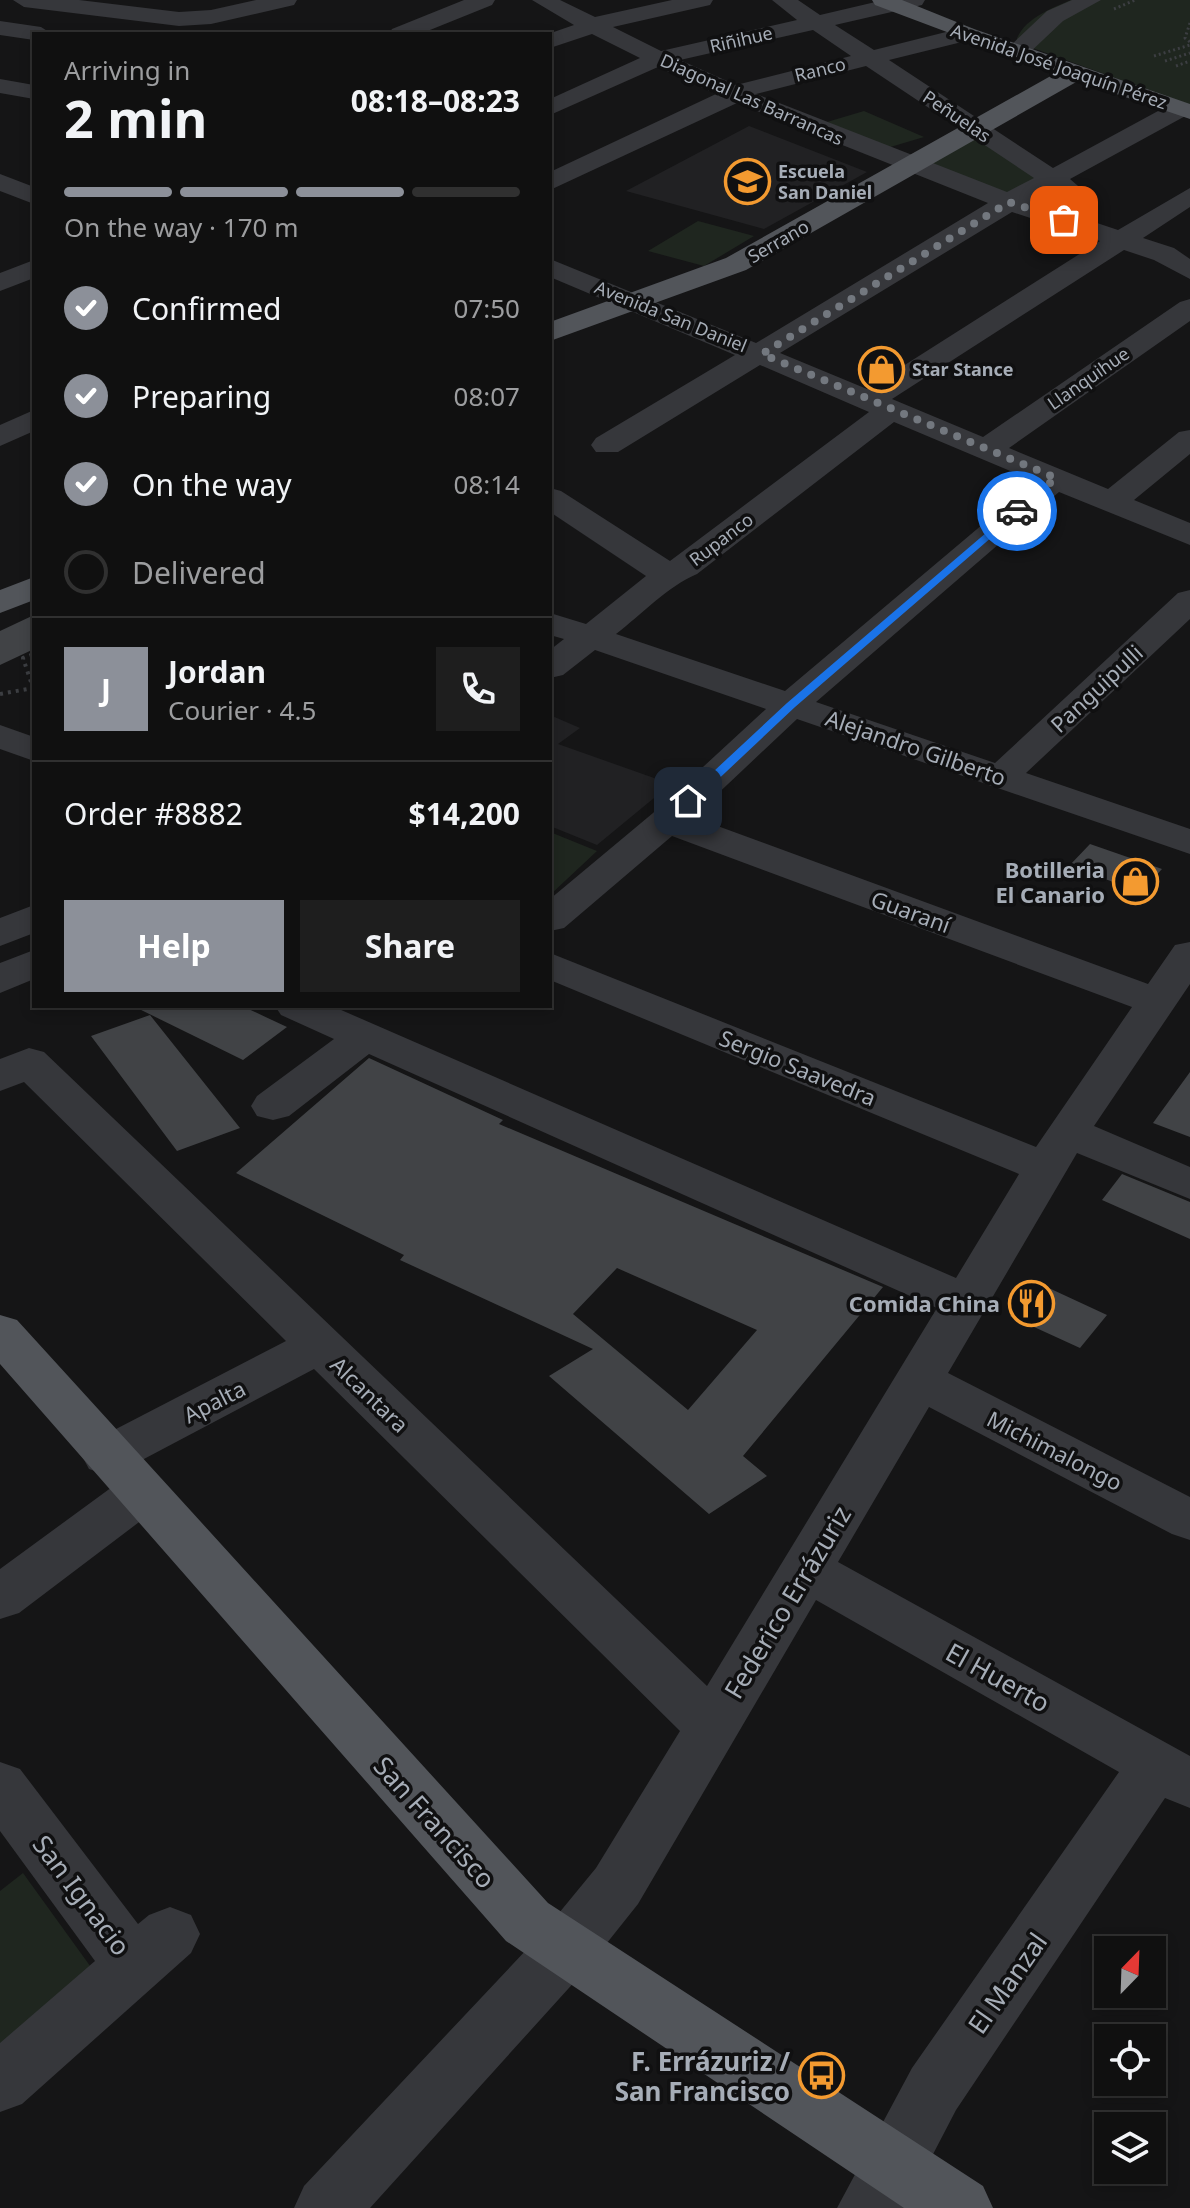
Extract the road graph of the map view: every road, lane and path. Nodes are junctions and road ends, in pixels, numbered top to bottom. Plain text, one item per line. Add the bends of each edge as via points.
1 (24, 0) edge
2 (286, 0) edge
3 (484, 0) edge
4 (543, 0) edge
5 (702, 0) edge
6 (783, 0) edge
7 (1044, 0) edge
8 (1090, 0) edge
9 (897, 2) edge
10 (245, 9) edge
11 (815, 21) junction
12 (1190, 23) edge
13 (593, 25) junction
14 (0, 28) edge
15 (213, 32) edge
16 (405, 32) edge
17 (32, 33) edge
18 (966, 34) junction
19 (32, 37) edge
20 (552, 40) edge
21 (1190, 44) edge
22 (1006, 48) junction
23 (1190, 53) edge
24 (0, 55) edge
25 (1154, 56) dead end
26 (869, 57) junction
27 (659, 58) junction
28 (1165, 61) dead end
29 (1190, 61) edge
30 (1176, 66) dead end
31 (1076, 72) junction
32 (0, 86) edge
33 (32, 92) edge
34 (734, 94) junction
35 (552, 107) edge
36 (1185, 110) edge
37 (977, 129) junction
38 (910, 166) junction
39 (1051, 178) junction
40 (552, 181) edge
41 (2, 184) edge
42 (32, 195) edge
43 (1190, 196) edge
44 (1009, 202) junction
45 (1125, 235) junction
46 (552, 268) edge
47 (32, 269) edge
48 (1190, 271) edge
49 (0, 283) edge
50 (637, 300) junction
51 (1190, 308) edge
52 (552, 331) edge
53 (762, 354) junction
54 (881, 404) junction
55 (1190, 439) edge
56 (607, 445) dead end
57 (987, 449) junction
58 (1056, 478) junction
59 (552, 499) edge
60 (1112, 502) junction
61 (1190, 535) edge
62 (663, 576) junction
63 (32, 588) edge
64 (1190, 600) edge
65 (0, 603) edge
66 (552, 624) edge
67 (591, 636) junction
68 (32, 655) edge
69 (552, 665) edge
70 (32, 685) edge
71 (32, 688) edge
72 (0, 694) edge
73 (791, 705) junction
74 (0, 736) edge
75 (32, 749) edge
76 (1001, 777) junction
77 (667, 821) junction
78 (1190, 842) edge
79 (552, 917) edge
80 (32, 918) edge
81 (0, 934) edge
82 (1190, 954) edge
83 (32, 963) edge
84 (552, 966) edge
85 (0, 980) edge
86 (1155, 1001) junction
87 (300, 1008) edge
88 (364, 1037) junction
89 (14, 1069) edge
90 (273, 1106) dead end
91 (1056, 1150) junction
92 (1190, 1184) edge
93 (966, 1302) junction
94 (0, 1332) edge
95 (320, 1345) junction
96 (919, 1380) junction
97 (124, 1475) junction
98 (1190, 1520) edge
99 (806, 1569) junction
100 (0, 1598) edge
101 (712, 1727) junction
102 (1173, 1774) edge
103 (0, 1786) edge
104 (566, 1949) junction
105 (1, 2079) edge
106 (882, 2186) edge
107 (327, 2208) edge
108 (960, 2208) edge

1 - 10 street via 179,19
2 - 10 street
3 - 16 street
4 - 13 street, Diagonal Las Barrancas
5 - 13 street
6 - 11 street, Peñuelas
7 - 22 street
8 - 22 street
9 - 11 street, Riñihue
9 - 18 main road, Avenida José Joaquín Pérez
10 - 15 street
11 - 26 street, Peñuelas
11 - 27 street, Riñihue
12 - 21 path via 1185,38
13 - 20 street
13 - 27 street, Diagonal Las Barrancas
14 - 17 street
18 - 22 main road, Avenida José Joaquín Pérez
18 - 26 street, Ranco
19 - 24 street
21 - 25 path
22 - 31 main road, Avenida José Joaquín Pérez
23 - 28 path
26 - 34 street, Ranco
26 - 37 street, Peñuelas
27 - 34 street, Diagonal Las Barrancas
27 - 35 street, Riñihue
29 - 30 path
31 - 36 main road, Avenida José Joaquín Pérez
31 - 37 main road, Serrano
32 - 33 street
34 - 38 street, Diagonal Las Barrancas
34 - 40 street, Ranco
36 - 39 street
37 - 38 main road, Serrano
37 - 39 street, Peñuelas
38 - 44 street, Diagonal Las Barrancas
38 - 50 main road, Serrano via 723,271
39 - 44 street
39 - 45 street, Peñuelas
41 - 42 street
43 - 45 street, Rupanco
44 - 45 street, Diagonal Las Barrancas
44 - 53 street
45 - 48 street, Diagonal Las Barrancas
45 - 54 street, Rupanco
46 - 50 street, Avenida San Daniel
47 - 49 street
50 - 52 main road, Serrano
50 - 53 street, Avenida San Daniel
51 - 57 street, Llanquihue
53 - 54 street, Avenida San Daniel
53 - 56 street
54 - 57 street, Avenida San Daniel
54 - 62 street, Rupanco via 680,570
55 - 60 street
57 - 58 street, Avenida San Daniel
58 - 60 street, Avenida San Daniel
58 - 73 street
59 - 62 street via 654,563
60 - 61 street, Avenida San Daniel
62 - 67 street, Rupanco via 658,586
63 - 65 main road
64 - 76 street, Panguipulli
66 - 67 street, Alejandro Gilberto
67 - 69 street, Rupanco
67 - 73 street, Alejandro Gilberto
68 - 70 path via 23,658
71 - 72 path
73 - 76 street, Alejandro Gilberto
73 - 77 street
74 - 75 street
76 - 78 street, Alejandro Gilberto
77 - 79 street
77 - 86 street, Guaraní
80 - 81 street
82 - 86 street, Federico Errázuriz
83 - 85 street
84 - 91 street, Sergio Saavedra
86 - 91 street, Federico Errázuriz
87 - 88 street
88 - 90 street
88 - 93 street
89 - 95 street, Alcantara
91 - 92 street, Sergio Saavedra
91 - 93 street, Federico Errázuriz
93 - 96 street, Federico Errázuriz
94 - 97 main road, San Francisco
95 - 97 street, Apalta
95 - 101 street, Alcantara
96 - 98 street, Michimalongo
96 - 99 street, Federico Errázuriz
97 - 100 street, Apalta
97 - 104 main road, San Francisco via 510,1905
99 - 101 street, Federico Errázuriz
99 - 102 street, El Huerto
101 - 104 street, Federico Errázuriz via 617,1886
102 - 106 street, El Manzal via 934,2089
103 - 105 street, San Ignacio via 152,1950
104 - 106 main road, San Francisco
104 - 107 street, Federico Errázuriz
106 - 108 main road, San Francisco

